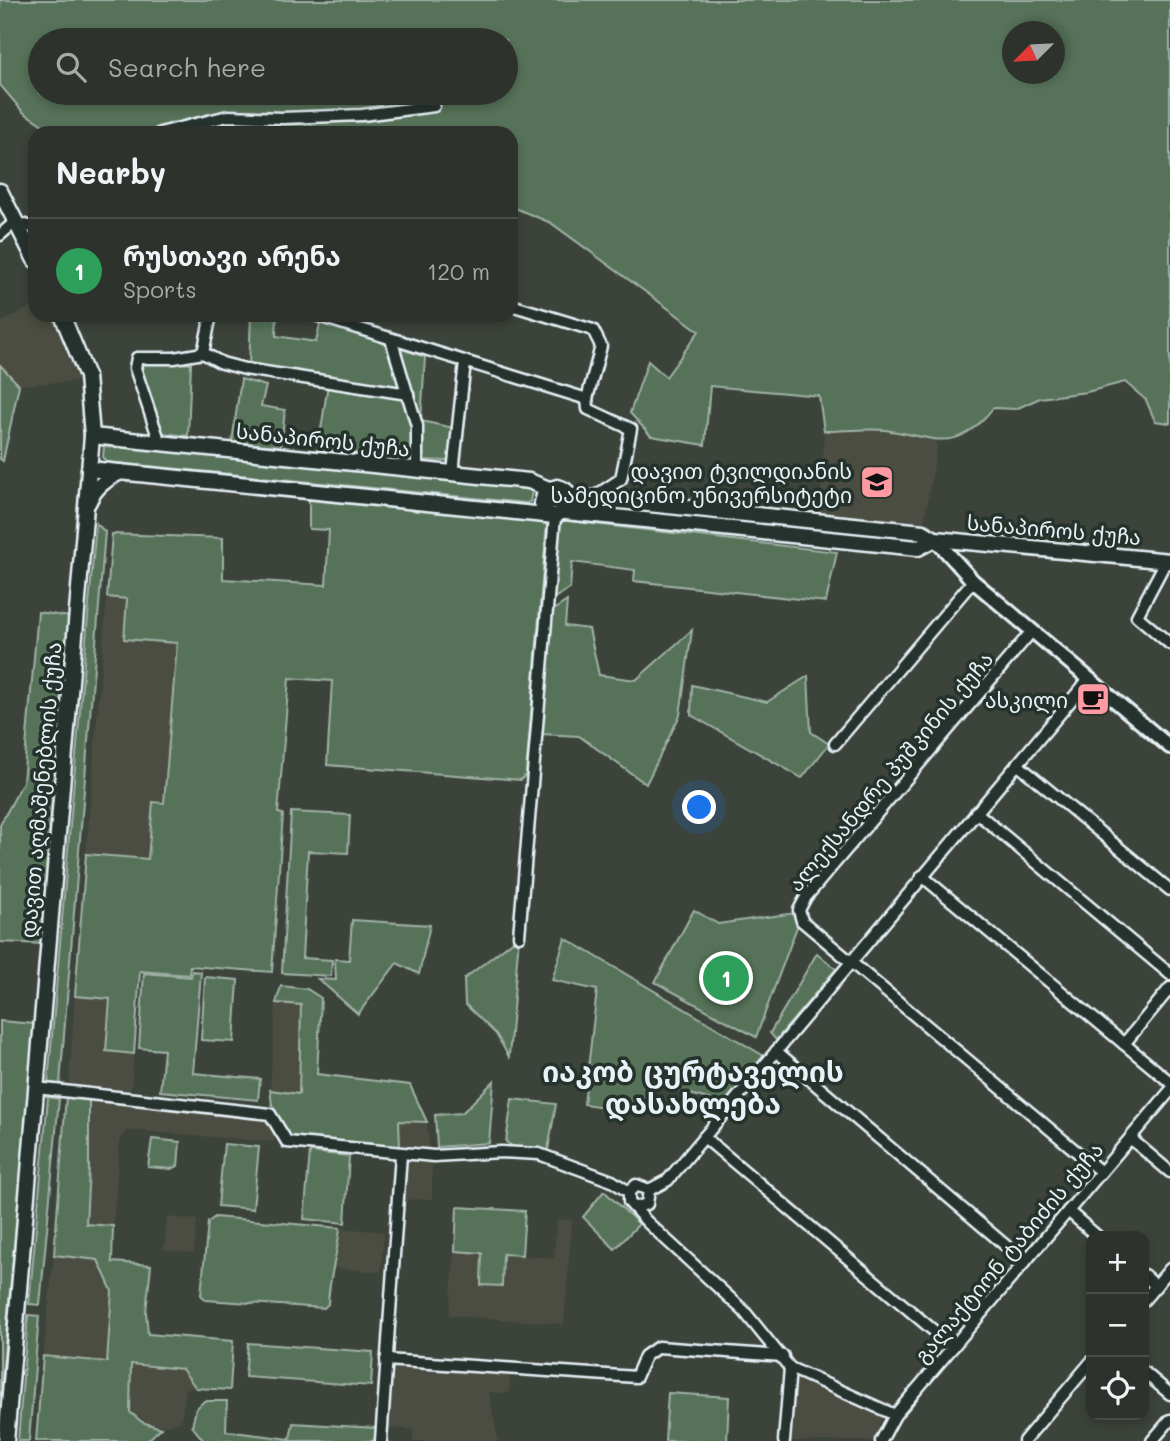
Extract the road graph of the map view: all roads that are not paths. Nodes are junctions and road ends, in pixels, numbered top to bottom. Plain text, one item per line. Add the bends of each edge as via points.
1 (434, 106) dead end
2 (188, 126) edge
3 (0, 191) edge
4 (15, 222) junction
5 (28, 226) edge
6 (0, 235) edge
7 (28, 247) edge
8 (518, 307) edge
9 (65, 322) edge
10 (210, 322) edge
11 (337, 322) edge
12 (391, 339) junction
13 (203, 353) junction
14 (465, 362) junction
15 (408, 394) junction
16 (587, 399) junction
17 (92, 436) junction
18 (160, 443) junction
19 (89, 469) junction
20 (417, 469) junction
21 (122, 472) junction
22 (453, 473) junction
23 (549, 489) junction
24 (570, 496) junction
25 (592, 498) junction
26 (86, 509) junction
27 (556, 513) junction
28 (935, 539) junction
29 (1168, 561) edge
30 (973, 581) junction
31 (1032, 631) junction
32 (1170, 644) edge
33 (1088, 678) junction
34 (835, 744) dead end
35 (1170, 747) edge
36 (1017, 764) junction
37 (976, 812) junction
38 (922, 876) junction
39 (1170, 890) edge
40 (520, 936) dead end
41 (850, 962) junction
42 (1170, 974) edge
43 (1170, 988) edge
44 (1124, 1044) junction
45 (776, 1051) junction
46 (1170, 1082) edge
47 (36, 1088) junction
48 (1170, 1091) edge
49 (704, 1137) junction
50 (1130, 1138) junction
51 (401, 1154) junction
52 (1101, 1172) junction
53 (1170, 1172) edge
54 (649, 1190) junction
55 (629, 1192) junction
56 (637, 1207) junction
57 (1068, 1211) junction
58 (1091, 1231) edge
59 (1025, 1262) junction
60 (1170, 1269) edge
61 (1149, 1280) edge
62 (1156, 1286) junction
63 (1149, 1294) edge
64 (953, 1347) junction
65 (783, 1356) junction
66 (386, 1360) junction
67 (790, 1368) junction
68 (1086, 1368) edge
69 (1149, 1376) edge
70 (1170, 1394) edge
71 (895, 1415) junction
72 (1170, 1420) edge
73 (6, 1441) edge
74 (381, 1441) edge
75 (784, 1441) edge
76 (881, 1441) edge
77 (1024, 1441) edge
78 (1152, 1441) edge

1 - 2 street via 362,115 228,116
3 - 4 main road
4 - 5 street
4 - 6 street
4 - 7 main road
8 - 16 street via 593,330 601,346
9 - 17 main road, დავით აღმაშენებლის ქუჩა via 87,376
10 - 13 street
11 - 12 street
12 - 14 street
12 - 15 street
13 - 15 street via 245,369
13 - 18 street via 137,358 135,368
14 - 16 street
14 - 22 street
15 - 20 street via 417,426
16 - 25 street via 588,409 631,429 621,479
17 - 18 main road, სანაპიროს ქუჩა
17 - 19 main road, დავით აღმაშენებლის ქუჩა
18 - 20 main road, სანაპიროს ქუჩა
19 - 21 main road, სანაპიროს ქუჩა
19 - 26 main road, დავით აღმაშენებლის ქუჩა
20 - 22 main road, სანაპიროს ქუჩა
21 - 26 main road via 93,492
21 - 27 main road, სანაპიროს ქუჩა
22 - 23 main road, სანაპიროს ქუჩა via 529,481
23 - 24 main road, სანაპიროს ქუჩა via 561,488
23 - 27 main road via 542,499
24 - 25 main road, სანაპიროს ქუჩა
24 - 27 main road
25 - 28 main road, სანაპიროს ქუჩა via 923,532
26 - 47 main road, დავით აღმაშენებლის ქუჩა
27 - 28 main road, სანაპიროს ქუჩა via 918,548
27 - 40 street
28 - 29 main road, სანაპიროს ქუჩა
28 - 30 street
29 - 32 street via 1137,616
30 - 31 street
30 - 34 street
31 - 33 street
31 - 41 street, ალექსანდრე პუშკინის ქუჩა via 799,910 802,921
33 - 35 street
33 - 36 street
36 - 37 street
36 - 39 street
37 - 38 street
37 - 42 street
38 - 41 street
38 - 44 street
41 - 45 street
41 - 52 street
43 - 44 street
44 - 46 street
45 - 49 street
45 - 59 street
47 - 51 street via 270,1114 287,1142
47 - 73 main road, დავით აღმაშენებლის ქუჩა
48 - 50 street, გალაქტიონ ტაბიძის ქუჩა
49 - 54 street via 668,1180
49 - 64 street
50 - 52 street, გალაქტიონ ტაბიძის ქუჩა
50 - 53 street
51 - 55 street via 539,1154 612,1181
51 - 66 street
52 - 57 street, გალაქტიონ ტაბიძის ქუჩა
54 - 55 street via 636,1185
54 - 56 street via 649,1201
55 - 56 street via 629,1202
56 - 65 street via 647,1222 744,1311
57 - 58 street
57 - 59 street, გალაქტიონ ტაბიძის ქუჩა
59 - 64 street, გალაქტიონ ტაბიძის ქუჩა
60 - 62 street
61 - 62 street
62 - 63 street
64 - 71 street, გალაქტიონ ტაბიძის ქუჩა
65 - 66 street via 657,1347 645,1356 636,1377
65 - 67 street
66 - 74 street
67 - 71 street
67 - 75 street
68 - 77 street
69 - 70 street
71 - 76 street, გალაქტიონ ტაბიძის ქუჩა
72 - 78 street

